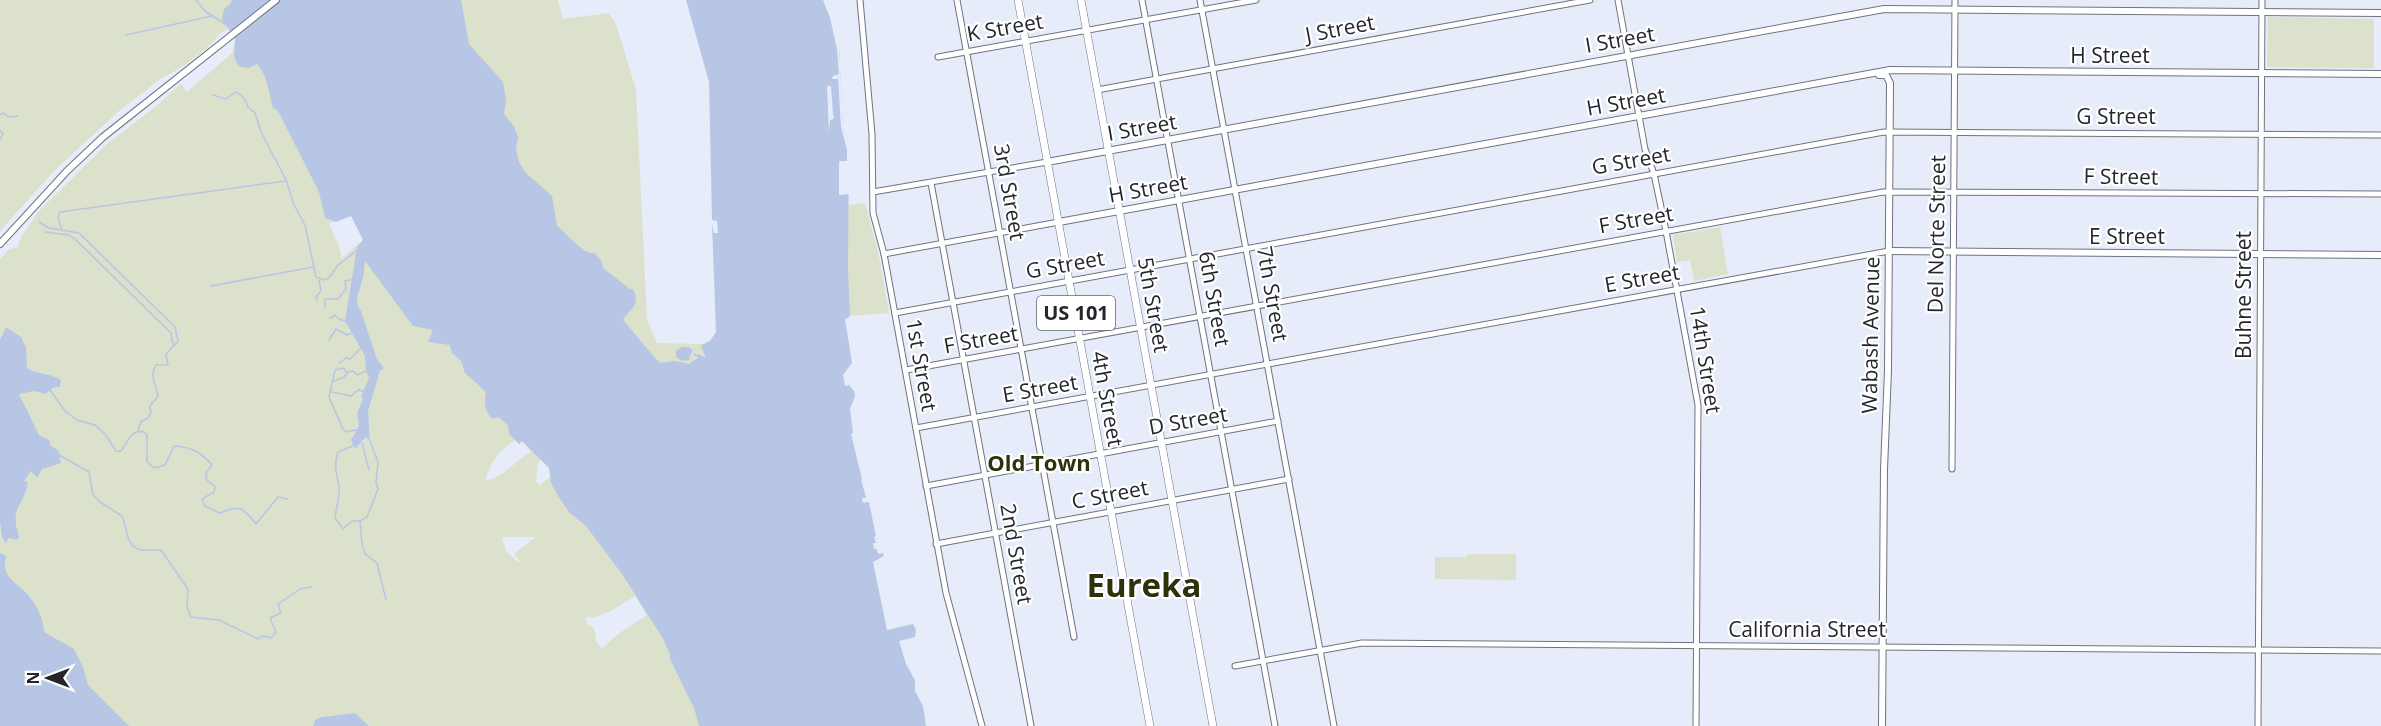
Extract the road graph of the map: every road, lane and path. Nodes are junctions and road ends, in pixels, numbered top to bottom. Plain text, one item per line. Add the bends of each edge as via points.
1 (276, 0) edge
2 (860, 0) edge
3 (957, 0) edge
4 (1018, 0) edge
5 (1081, 0) edge
6 (1142, 0) edge
7 (1200, 0) edge
8 (1256, 0) edge
9 (1590, 0) edge
10 (1618, 0) edge
11 (1954, 0) edge
12 (2262, 0) edge
13 (1954, 9) junction
14 (1203, 10) junction
15 (2262, 11) junction
16 (2381, 13) edge
17 (1146, 20) junction
18 (1087, 31) junction
19 (1025, 42) junction
20 (966, 52) junction
21 (1627, 56) junction
22 (938, 57) dead end
23 (1213, 69) junction
24 (1917, 72) junction
25 (1954, 72) junction
26 (2262, 73) junction
27 (2381, 74) edge
28 (1857, 76) junction
29 (1156, 80) junction
30 (1890, 83) junction
31 (1097, 90) junction
32 (1639, 116) junction
33 (1225, 129) junction
34 (1890, 132) junction
35 (1954, 133) junction
36 (2262, 134) junction
37 (2381, 135) edge
38 (1168, 140) junction
39 (1108, 150) junction
40 (1047, 162) junction
41 (988, 172) junction
42 (1654, 174) junction
43 (931, 183) junction
44 (1236, 190) junction
45 (873, 192) junction
46 (1889, 192) junction
47 (1954, 192) junction
48 (2261, 194) junction
49 (2381, 195) edge
50 (1179, 201) junction
51 (1119, 212) junction
52 (1059, 222) junction
53 (1666, 231) junction
54 (1000, 233) junction
55 (942, 243) junction
56 (0, 244) edge
57 (1246, 249) junction
58 (1889, 251) junction
59 (1953, 252) junction
60 (884, 254) junction
61 (2261, 254) junction
62 (2381, 255) edge
63 (1190, 259) junction
64 (1130, 271) junction
65 (1070, 281) junction
66 (1677, 289) junction
67 (1010, 292) junction
68 (953, 302) junction
69 (1257, 306) junction
70 (895, 313) junction
71 (1200, 317) junction
72 (1140, 328) junction
73 (1080, 339) junction
74 (1021, 349) junction
75 (964, 360) junction
76 (1268, 364) junction
77 (906, 370) junction
78 (1211, 375) junction
79 (1151, 385) junction
80 (1090, 396) junction
81 (1032, 407) junction
82 (974, 417) junction
83 (1278, 421) junction
84 (916, 428) junction
85 (1221, 432) junction
86 (1163, 442) junction
87 (1100, 454) junction
88 (1042, 465) junction
89 (1952, 469) dead end
90 (985, 475) junction
91 (1289, 479) junction
92 (926, 486) junction
93 (1232, 490) junction
94 (1173, 500) junction
95 (1112, 512) junction
96 (1053, 522) junction
97 (996, 533) junction
98 (936, 544) junction
99 (1074, 637) dead end
100 (1697, 645) junction
101 (1882, 647) junction
102 (2258, 649) junction
103 (1320, 650) junction
104 (2381, 651) edge
105 (1263, 660) junction
106 (1235, 666) dead end
107 (982, 726) edge
108 (1031, 726) edge
109 (1150, 726) edge
110 (1213, 726) edge
111 (1275, 726) edge
112 (1334, 726) edge
113 (1696, 726) edge
114 (1882, 726) edge
115 (2258, 726) edge

1 - 56 main road via 122,120 85,153
2 - 45 street, 1st Street
3 - 20 street, 3rd Street
4 - 19 highway, 4th Street / US 101
5 - 18 highway, 5th Street / US 101
6 - 17 street, 6th Street
7 - 14 street, 7th Street
8 - 14 street, K Street
9 - 23 street, J Street
10 - 21 street, 14th Street
11 - 13 street, Del Norte Street
12 - 15 street, Buhne Street
13 - 15 main road, I Street
13 - 21 main road, I Street via 1884,9
13 - 25 street, Del Norte Street
14 - 17 street, K Street
14 - 23 street, 7th Street
15 - 16 main road, I Street
15 - 26 street, Buhne Street
17 - 18 street, K Street
17 - 29 street, 6th Street
18 - 19 street, K Street
18 - 31 highway, 5th Street / US 101
19 - 20 street, K Street
19 - 40 highway, 4th Street / US 101
20 - 22 street, K Street
20 - 41 street, 3rd Street
21 - 32 street, 14th Street
21 - 33 main road, I Street
23 - 29 street, J Street
23 - 33 street, 7th Street
24 - 25 main road, H Street
24 - 28 main road, H Street via 1890,70
24 - 30 main road, Wabash Avenue via 1895,74
25 - 26 main road, H Street
25 - 35 street, Del Norte Street
26 - 27 main road, H Street
26 - 36 street, Buhne Street
28 - 30 main road via 1881,74
28 - 32 main road, H Street
29 - 31 street, J Street
29 - 38 street, 6th Street
30 - 34 main road, Wabash Avenue
31 - 39 highway, 5th Street / US 101
32 - 42 street, 14th Street
32 - 44 main road, H Street
33 - 38 main road, I Street
33 - 44 street, 7th Street
34 - 35 street, G Street
34 - 42 street, G Street
34 - 46 main road, Wabash Avenue
35 - 36 street, G Street
35 - 47 street, Del Norte Street
36 - 37 street, G Street
36 - 48 street, Buhne Street
38 - 39 main road, I Street
38 - 50 street, 6th Street
39 - 40 main road, I Street
39 - 51 highway, 5th Street / US 101
40 - 41 street, I Street
40 - 52 highway, 4th Street / US 101
41 - 43 street, I Street
41 - 54 street, 3rd Street
42 - 53 street, 14th Street
42 - 57 street, G Street
43 - 45 street, I Street
43 - 55 street, 2nd Street
44 - 50 main road, H Street
44 - 57 street, 7th Street
45 - 60 street, 1st Street via 875,221
46 - 47 street, F Street
46 - 53 street, F Street
46 - 58 main road, Wabash Avenue
47 - 48 street, F Street
47 - 59 street, Del Norte Street
48 - 49 street, F Street
48 - 61 street, Buhne Street
50 - 51 main road, H Street
50 - 63 street, 6th Street
51 - 52 main road, H Street
51 - 64 highway, 5th Street / US 101
52 - 54 street, H Street
52 - 65 highway, 4th Street / US 101
53 - 66 street, 14th Street
53 - 69 street, F Street
54 - 55 street, H Street
54 - 67 street, 3rd Street
55 - 60 street, H Street
55 - 68 street, 2nd Street
57 - 63 street, G Street
57 - 69 street, 7th Street
58 - 59 main road, E Street
58 - 66 street, E Street
58 - 101 main road, Wabash Avenue
59 - 61 main road, E Street
59 - 89 street, Del Norte Street
60 - 70 street, 1st Street
61 - 62 main road, E Street
61 - 102 street, Buhne Street
63 - 64 street, G Street
63 - 71 street, 6th Street
64 - 65 street, G Street
64 - 72 highway, 5th Street / US 101
65 - 67 street, G Street
65 - 73 highway, 4th Street / US 101
66 - 76 street, E Street
66 - 100 street, 14th Street via 1698,405
67 - 68 street, G Street
67 - 74 street, 3rd Street
68 - 70 street, G Street
68 - 75 street, 2nd Street
69 - 71 street, F Street
69 - 76 street, 7th Street
70 - 77 street, 1st Street
71 - 72 street, F Street
71 - 78 street, 6th Street
72 - 73 street, F Street
72 - 79 highway, 5th Street / US 101
73 - 74 street, F Street
73 - 80 highway, 4th Street / US 101
74 - 75 street, F Street
74 - 81 street, 3rd Street
75 - 77 street, F Street
75 - 82 street, 2nd Street
76 - 78 street, E Street
76 - 83 street, 7th Street
77 - 84 street, 1st Street
78 - 79 street, E Street
78 - 85 street, 6th Street
79 - 80 street, E Street
79 - 86 highway, 5th Street / US 101
80 - 81 street, E Street
80 - 87 highway, 4th Street / US 101
81 - 82 street, E Street
81 - 88 street, 3rd Street
82 - 84 street, E Street
82 - 90 street, 2nd Street
83 - 85 street, D Street
83 - 91 street, 7th Street
84 - 92 street, 1st Street
85 - 86 street, D Street
85 - 93 street, 6th Street
86 - 87 street, D Street
86 - 94 highway, 5th Street / US 101
87 - 88 street, D Street
87 - 95 highway, 4th Street / US 101
88 - 90 street, D Street
88 - 96 street, 3rd Street
90 - 92 street, D Street
90 - 97 street, 2nd Street
91 - 93 street, C Street
91 - 103 street, 7th Street
92 - 98 street, 1st Street
93 - 94 street, C Street
93 - 105 street, 6th Street
94 - 95 street, C Street
94 - 110 highway, 5th Street / US 101
95 - 96 street, C Street
95 - 109 highway, 4th Street / US 101
96 - 97 street, C Street
96 - 99 street, 3rd Street
97 - 98 street, C Street
97 - 108 street, 2nd Street
98 - 107 street, 1st Street via 958,644
100 - 101 street, California Street
100 - 103 street, California Street via 1362,643
100 - 113 street, 14th Street
101 - 102 street, California Street
101 - 114 main road, Wabash Avenue
102 - 104 street, California Street
102 - 115 street, Buhne Street
103 - 105 street, California Street
103 - 112 street, 7th Street
105 - 106 street, California Street
105 - 111 street, 6th Street

